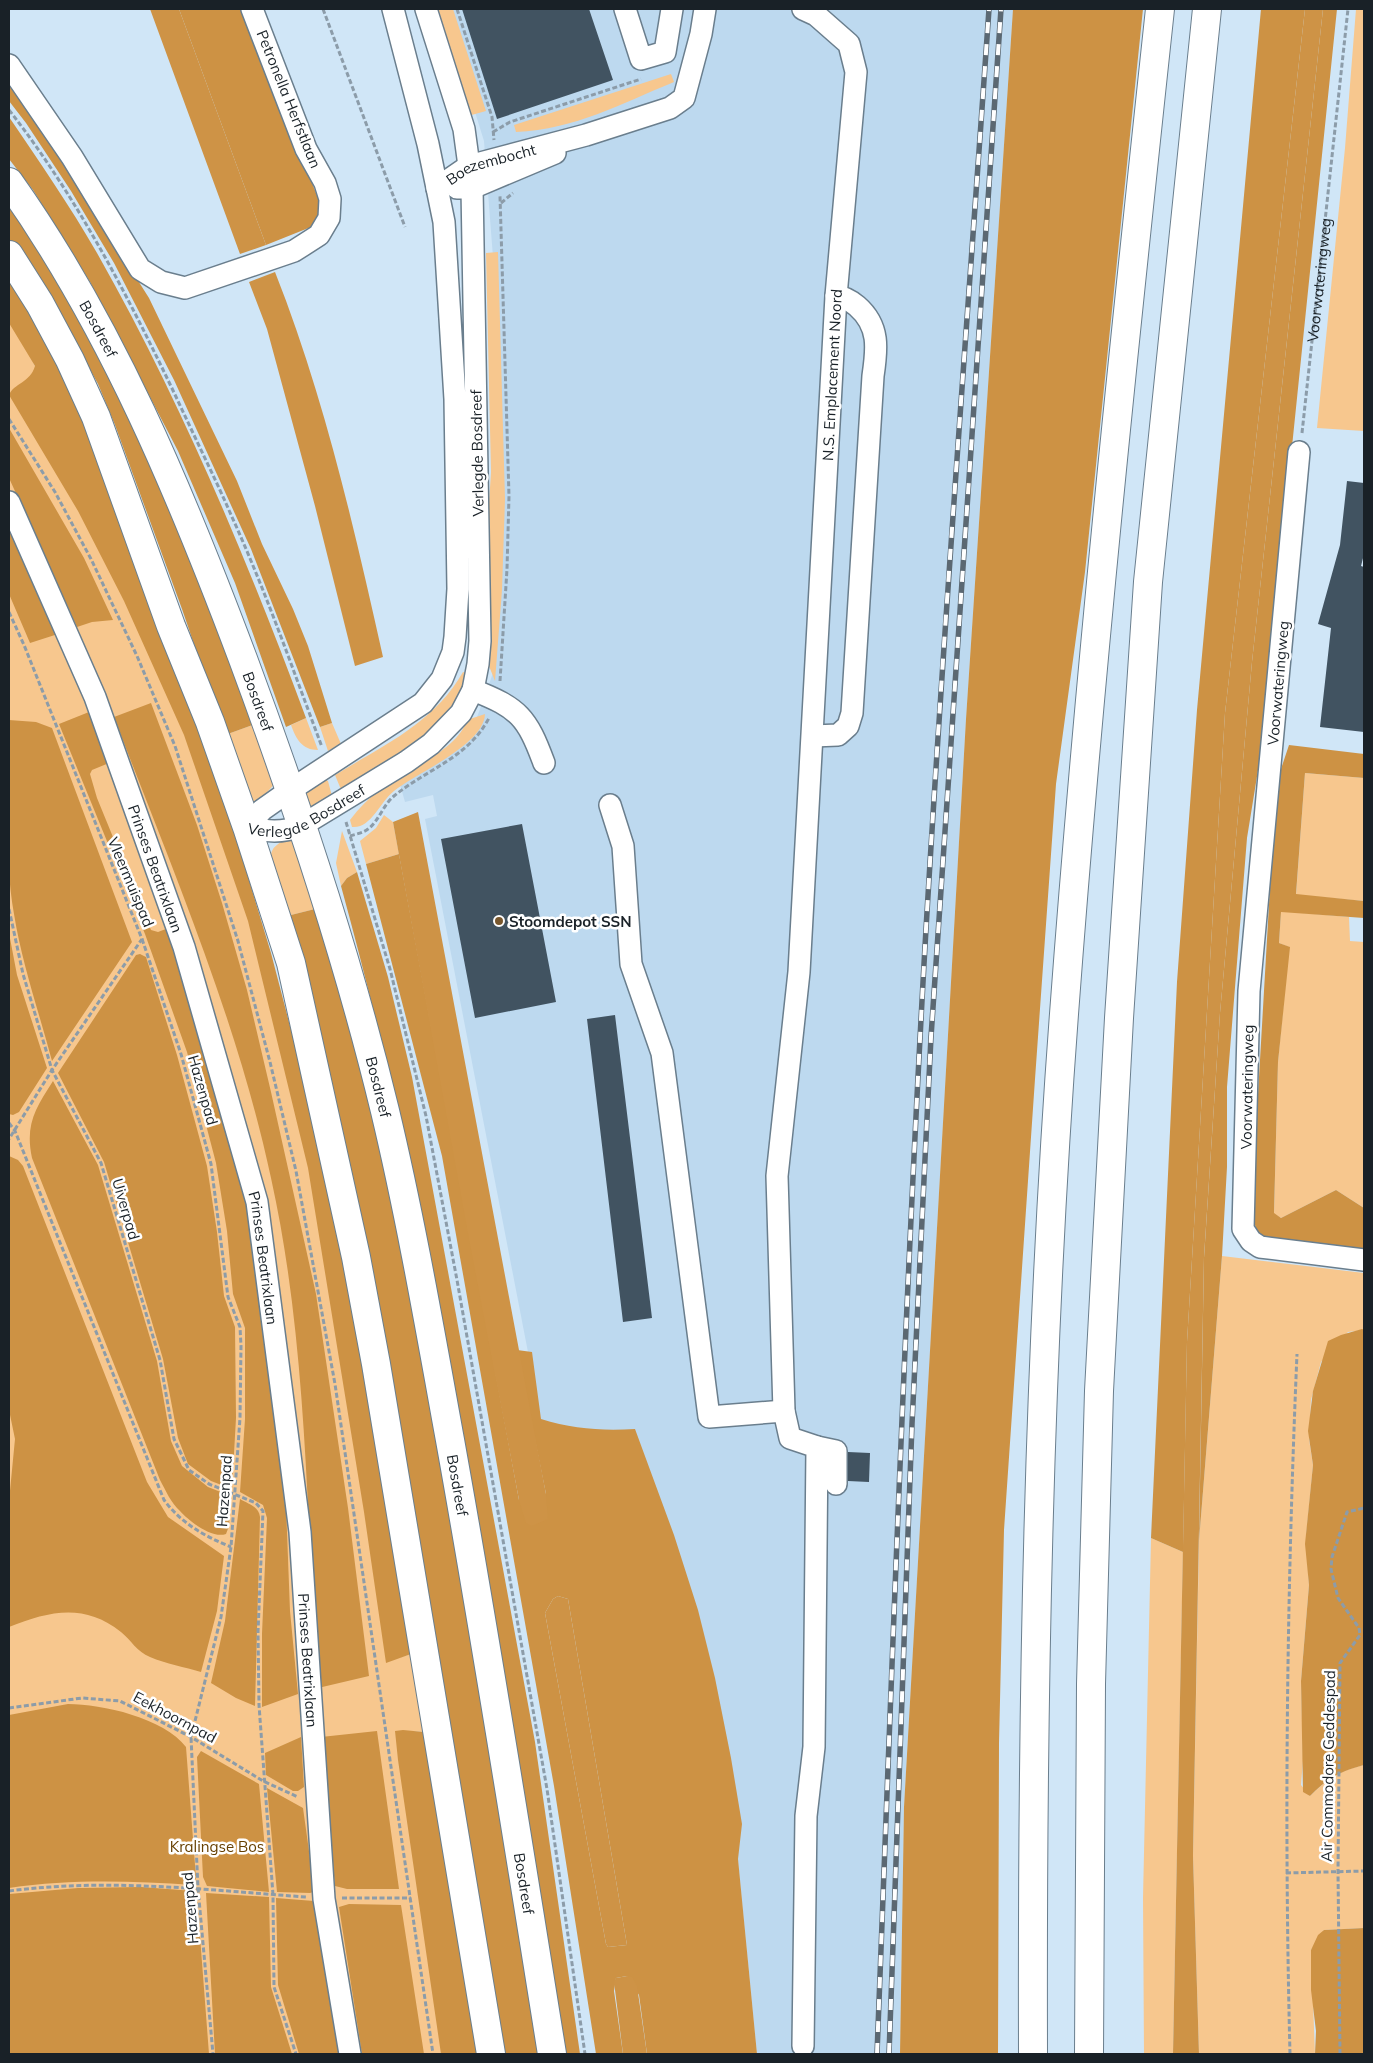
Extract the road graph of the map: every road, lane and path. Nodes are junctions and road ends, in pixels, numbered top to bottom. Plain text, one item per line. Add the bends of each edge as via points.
1 (252, 9) edge
2 (323, 9) edge
3 (393, 9) edge
4 (426, 9) edge
5 (458, 9) edge
6 (625, 9) edge
7 (672, 9) edge
8 (705, 9) edge
9 (802, 9) edge
10 (1160, 9) edge
11 (1207, 9) edge
12 (1348, 9) edge
13 (9, 65) edge
14 (649, 76) dead end
15 (586, 135) junction
16 (469, 166) junction
17 (9, 182) edge
18 (437, 188) junction
19 (472, 188) junction
20 (406, 226) dead end
21 (9, 255) edge
22 (836, 296) junction
23 (1299, 452) joint
24 (9, 502) edge
25 (9, 612) edge
26 (473, 690) junction
27 (813, 736) junction
28 (544, 764) dead end
29 (290, 791) junction
30 (610, 805) dead end
31 (301, 826) junction
32 (247, 827) junction
33 (9, 909) edge
34 (142, 939) junction
35 (52, 1070) junction
36 (9, 1122) edge
37 (14, 1131) junction
38 (9, 1139) edge
39 (1364, 1260) edge
40 (1297, 1354) dead end
41 (784, 1411) junction
42 (817, 1448) junction
43 (836, 1484) dead end
44 (236, 1494) junction
45 (1364, 1508) edge
46 (230, 1547) junction
47 (9, 1708) edge
48 (191, 1737) junction
49 (263, 1781) junction
50 (318, 1806) junction
51 (1338, 1871) junction
52 (1364, 1871) edge
53 (1286, 1873) junction
54 (198, 1888) junction
55 (9, 1891) edge
56 (273, 1895) junction
57 (324, 1898) junction
58 (412, 1898) dead end
59 (803, 2046) dead end
60 (213, 2054) edge
61 (296, 2054) edge
62 (350, 2054) edge
63 (490, 2054) edge
64 (552, 2054) edge
65 (1033, 2054) edge
66 (1089, 2054) edge
67 (1290, 2054) edge
68 (1340, 2054) edge

1 - 13 street, Petronella Herfstlaan via 306,149 325,183 330,200 329,218 319,236 294,251 185,288 161,282 140,269 72,157
2 - 20 path
3 - 18 street, Verlegde Bosdreef
4 - 16 street, Verlegde Bosdreef via 464,130
5 - 14 path, Boezembocht via 492,117 493,132 510,122
6 - 7 street via 641,59 665,52
8 - 15 street, Boezembocht via 684,98 656,114
9 - 22 street, N.S. Emplacement Noord via 816,15 849,44 856,72
10 - 65 highway via 1106,516 1063,1027 1046,1333 1037,1588 1032,1843
11 - 66 highway via 1148,582 1118,1037 1099,1391 1089,1826
12 - 23 path, Voorwateringweg
15 - 16 street, Boezembocht
15 - 19 street, Boezembocht via 547,157
16 - 18 street, Boezembocht
16 - 19 street, Verlegde Bosdreef
17 - 29 highway, Bosdreef via 58,257 137,405 202,549
18 - 19 street, Boezembocht
18 - 29 street, Verlegde Bosdreef via 444,222 455,399 458,590 452,652 442,679 423,703
19 - 26 street, Verlegde Bosdreef via 480,641
21 - 32 highway via 40,304 96,417
22 - 27 street, N.S. Emplacement Noord
22 - 27 street via 846,298 865,313 874,330 877,346 852,713 848,726 838,735
23 - 39 street, Voorwateringweg via 1249,991 1243,1229 1260,1247
24 - 50 street, Prinses Beatrixlaan via 95,697 181,938 257,1202 300,1532
25 - 34 path, Vleermuispad
26 - 28 street via 518,712 533,734
26 - 31 street, Verlegde Bosdreef via 461,713 431,744
27 - 41 street, N.S. Emplacement Noord via 799,972 777,1176
29 - 31 highway, Bosdreef
29 - 32 street, Verlegde Bosdreef via 262,810
30 - 41 street via 623,846 631,964 662,1052 709,1417
31 - 32 street, Verlegde Bosdreef via 278,832
31 - 64 highway, Bosdreef via 351,982 416,1250 504,1753
32 - 63 highway via 291,963 356,1257
33 - 35 path, Uiverpad via 23,974
34 - 35 path, Vleermuispad
34 - 44 path, Hazenpad via 181,1054 211,1164 228,1297 240,1328
35 - 37 path, Vleermuispad
35 - 44 path, Uiverpad via 101,1163 160,1360 174,1439 185,1465 209,1484
36 - 37 path
37 - 38 path, Vleermuispad
37 - 46 path via 164,1500 176,1516 194,1529
40 - 53 path via 1291,1499
41 - 42 street, N.S. Emplacement Noord via 790,1438
42 - 43 street via 836,1451
42 - 59 street via 814,1738 806,1816
44 - 46 path, Hazenpad
44 - 49 path, Uiverpad via 256,1503 263,1511 258,1632
45 - 51 path, Air Commodore Geddespad via 1347,1512 1332,1557 1333,1582 1338,1598 1359,1628 1360,1635 1340,1663
46 - 48 path, Hazenpad via 221,1617
47 - 48 path, Eekhoornpad via 82,1698 120,1701
48 - 49 path, Eekhoornpad
48 - 54 path, Hazenpad
49 - 50 path, Eekhoornpad
49 - 56 path
50 - 57 street, Prinses Beatrixlaan
51 - 52 path
51 - 53 path
51 - 68 path, Air Commodore Geddespad
53 - 67 path
54 - 55 path via 78,1884
54 - 56 path
54 - 60 path, Hazenpad
56 - 57 path
56 - 61 path via 274,1987
57 - 58 path
57 - 62 street, Prinses Beatrixlaan

